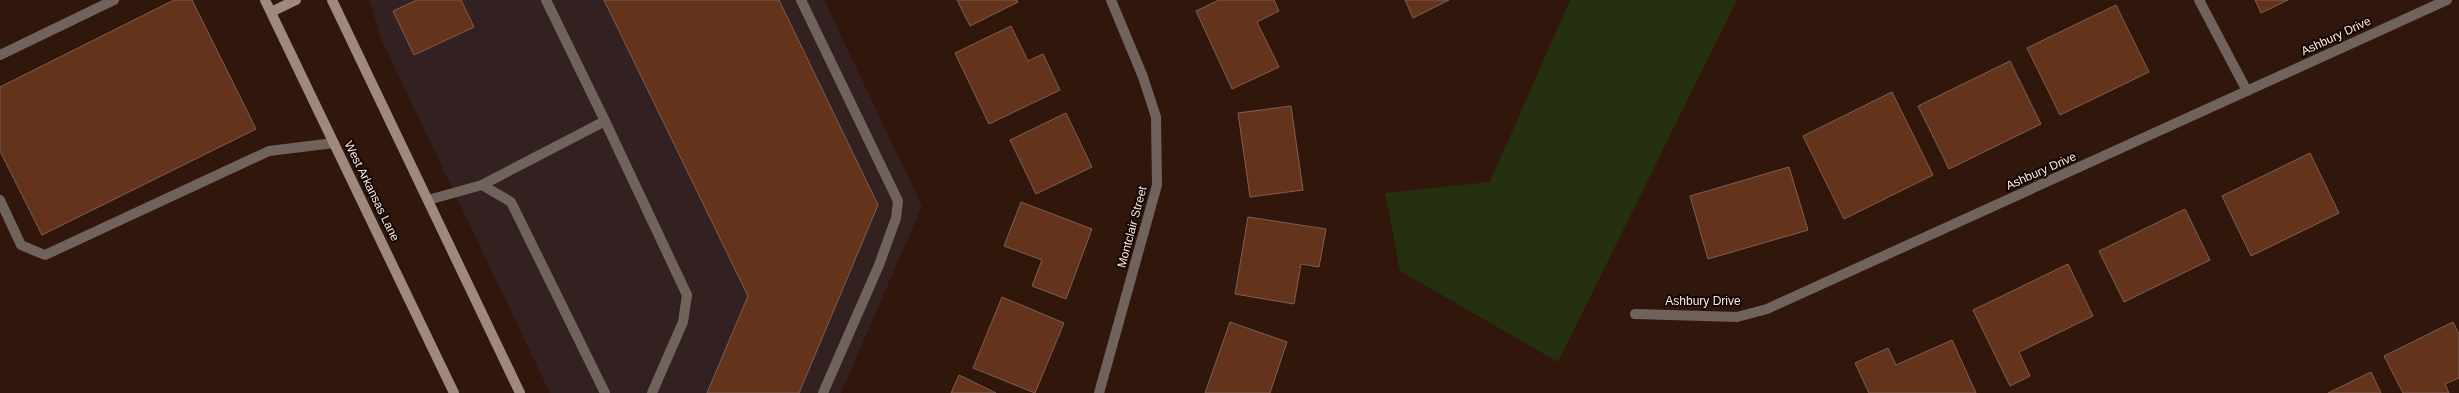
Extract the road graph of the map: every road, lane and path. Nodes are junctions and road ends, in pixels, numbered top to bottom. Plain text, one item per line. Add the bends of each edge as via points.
1 (114, 0) edge
2 (266, 0) edge
3 (296, 0) edge
4 (332, 0) edge
5 (546, 0) edge
6 (801, 0) edge
7 (1111, 0) edge
8 (2199, 0) edge
9 (2447, 0) edge
10 (271, 12) junction
11 (0, 55) edge
12 (2247, 91) junction
13 (605, 121) junction
14 (334, 143) junction
15 (482, 185) junction
16 (0, 200) edge
17 (428, 200) junction
18 (1635, 314) dead end
19 (454, 393) edge
20 (520, 393) edge
21 (605, 393) edge
22 (652, 393) edge
23 (823, 393) edge
24 (1099, 393) edge

1 - 11 street
2 - 10 main road, West Arkansas Lane
3 - 10 main road
4 - 17 main road
5 - 13 street
6 - 23 street via 898,201 896,218 879,265
7 - 24 street, Montclair Street via 1143,77 1156,117 1157,185
8 - 12 street
9 - 12 street, Ashbury Drive
10 - 14 main road, West Arkansas Lane
12 - 18 street, Ashbury Drive via 1767,310 1737,317
13 - 15 street
13 - 22 street via 687,295 683,322
14 - 16 street via 269,151 45,255 21,245
14 - 19 main road, West Arkansas Lane
15 - 17 street
15 - 21 street via 511,202
17 - 20 main road

